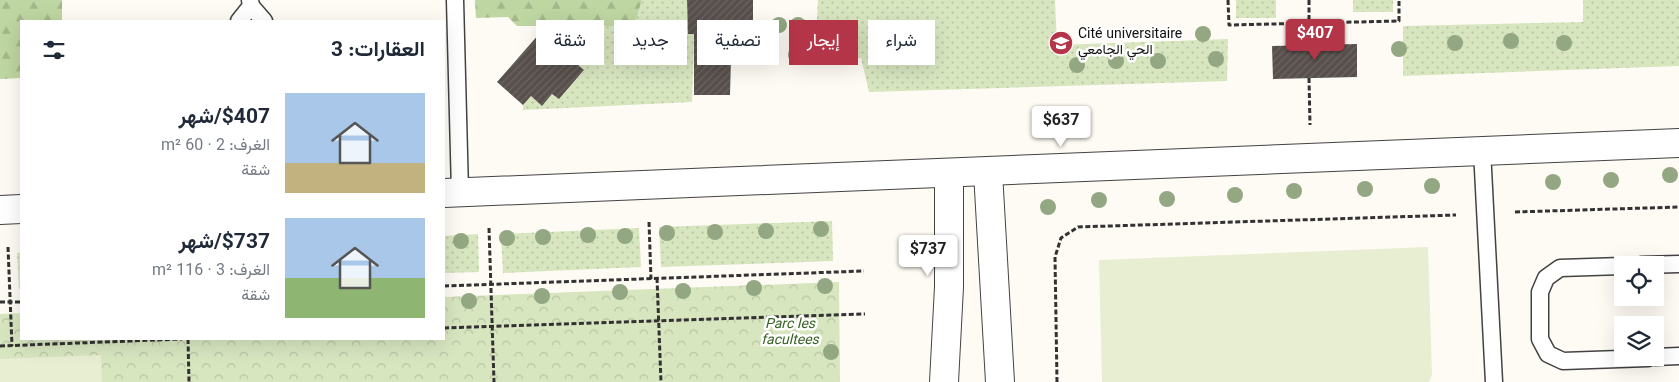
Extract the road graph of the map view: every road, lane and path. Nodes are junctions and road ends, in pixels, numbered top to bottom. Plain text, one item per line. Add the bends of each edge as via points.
1 (455, 0) edge
2 (1228, 0) edge
3 (1309, 0) edge
4 (1399, 0) edge
5 (251, 3) edge
6 (240, 20) edge
7 (263, 20) edge
8 (1309, 23) junction
9 (1309, 45) dead end
10 (1309, 78) dead end
11 (1679, 143) edge
12 (1482, 150) junction
13 (1310, 158) junction
14 (988, 172) junction
15 (949, 173) junction
16 (452, 192) edge
17 (1679, 207) edge
18 (20, 209) edge
19 (0, 210) edge
20 (1485, 213) junction
21 (649, 222) dead end
22 (489, 228) dead end
23 (8, 247) dead end
24 (1664, 264) edge
25 (1679, 264) edge
26 (1614, 266) edge
27 (864, 271) dead end
28 (657, 278) junction
29 (651, 279) junction
30 (491, 285) junction
31 (445, 286) edge
32 (0, 302) edge
33 (11, 302) junction
34 (20, 302) edge
35 (865, 314) dead end
36 (659, 321) junction
37 (493, 326) junction
38 (445, 328) edge
39 (158, 340) edge
40 (188, 340) edge
41 (0, 346) edge
42 (12, 346) junction
43 (1679, 356) edge
44 (1664, 357) edge
45 (1614, 359) edge
46 (189, 382) edge
47 (494, 382) edge
48 (661, 382) edge
49 (944, 382) edge
50 (1000, 382) edge
51 (1057, 382) edge
52 (1494, 382) edge

1 - 16 lane
2 - 8 path via 1229,25
3 - 8 path
4 - 8 path via 1399,21
5 - 6 lane
5 - 7 lane
8 - 9 path
10 - 13 path
11 - 12 street
12 - 13 street
12 - 20 lane
13 - 14 street
14 - 15 street
14 - 50 street
15 - 16 street
15 - 49 street via 949,287
17 - 20 path
18 - 19 street
20 - 51 path via 1078,227 1061,238 1055,257
20 - 52 lane
21 - 29 path
22 - 30 path
23 - 33 path
24 - 25 lane
26 - 45 lane via 1560,268 1546,278 1540,292 1540,339 1548,354 1563,361
27 - 28 path
28 - 29 path
28 - 36 path
29 - 30 path
30 - 31 path
30 - 37 path
32 - 33 path
33 - 34 path
33 - 42 path
35 - 36 path
36 - 37 path
36 - 48 path
37 - 38 path
37 - 47 path
39 - 42 path
40 - 46 path
41 - 42 path
43 - 44 lane

